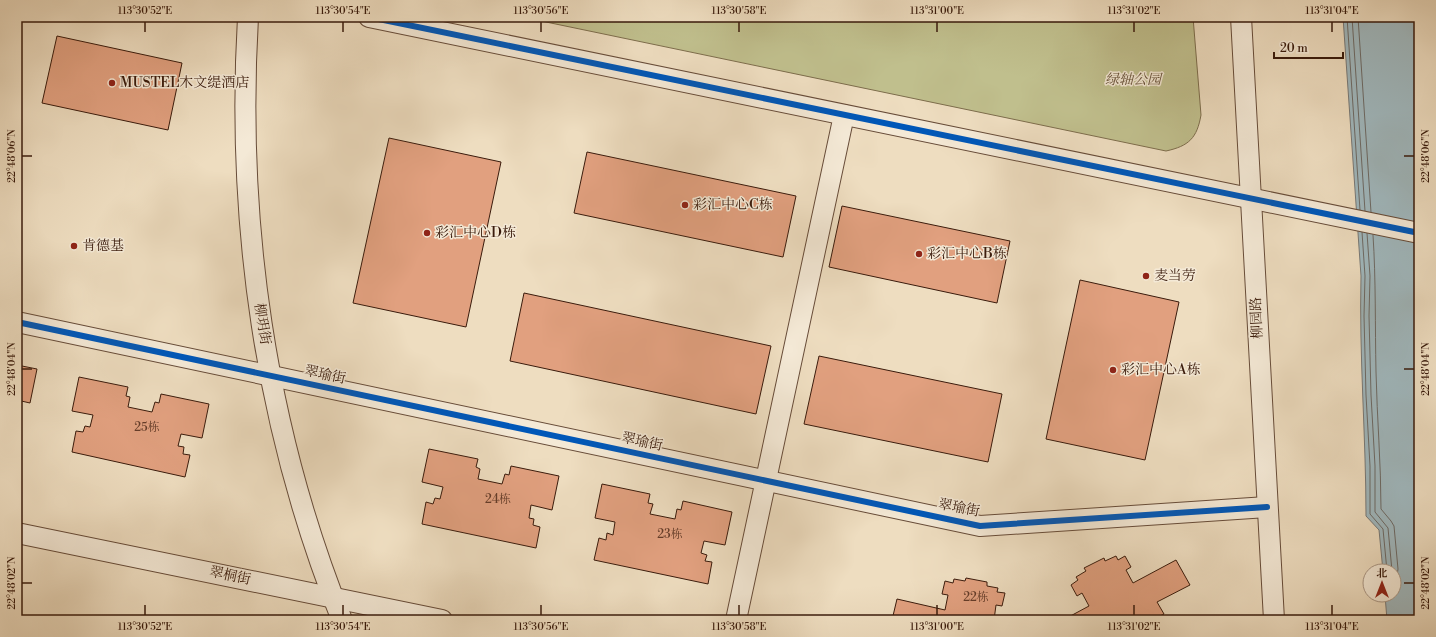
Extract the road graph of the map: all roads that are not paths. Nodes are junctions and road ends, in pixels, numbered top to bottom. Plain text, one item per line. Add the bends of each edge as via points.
1 (248, 17) edge
2 (369, 17) edge
3 (1241, 17) edge
4 (844, 115) junction
5 (1251, 199) junction
6 (1419, 233) edge
7 (17, 322) edge
8 (271, 376) junction
9 (766, 480) junction
10 (1268, 507) junction
11 (17, 533) edge
12 (333, 598) junction
13 (342, 620) edge
14 (442, 620) edge
15 (736, 620) edge
16 (1274, 620) edge

1 - 8 street, 柳玥街 via 245,62 248,199 254,267
2 - 4 street
3 - 5 street, 柳园路
4 - 5 street
4 - 9 street
5 - 6 street
5 - 10 street, 柳园路
7 - 8 street, 翠瑜街
8 - 9 street, 翠瑜街
8 - 12 street, 柳玥街 via 292,467
9 - 10 street, 翠瑜街 via 980,526
9 - 15 street
10 - 16 street, 柳园路
11 - 12 street, 翠桐街
12 - 13 street, 柳玥街
12 - 14 street, 翠桐街

